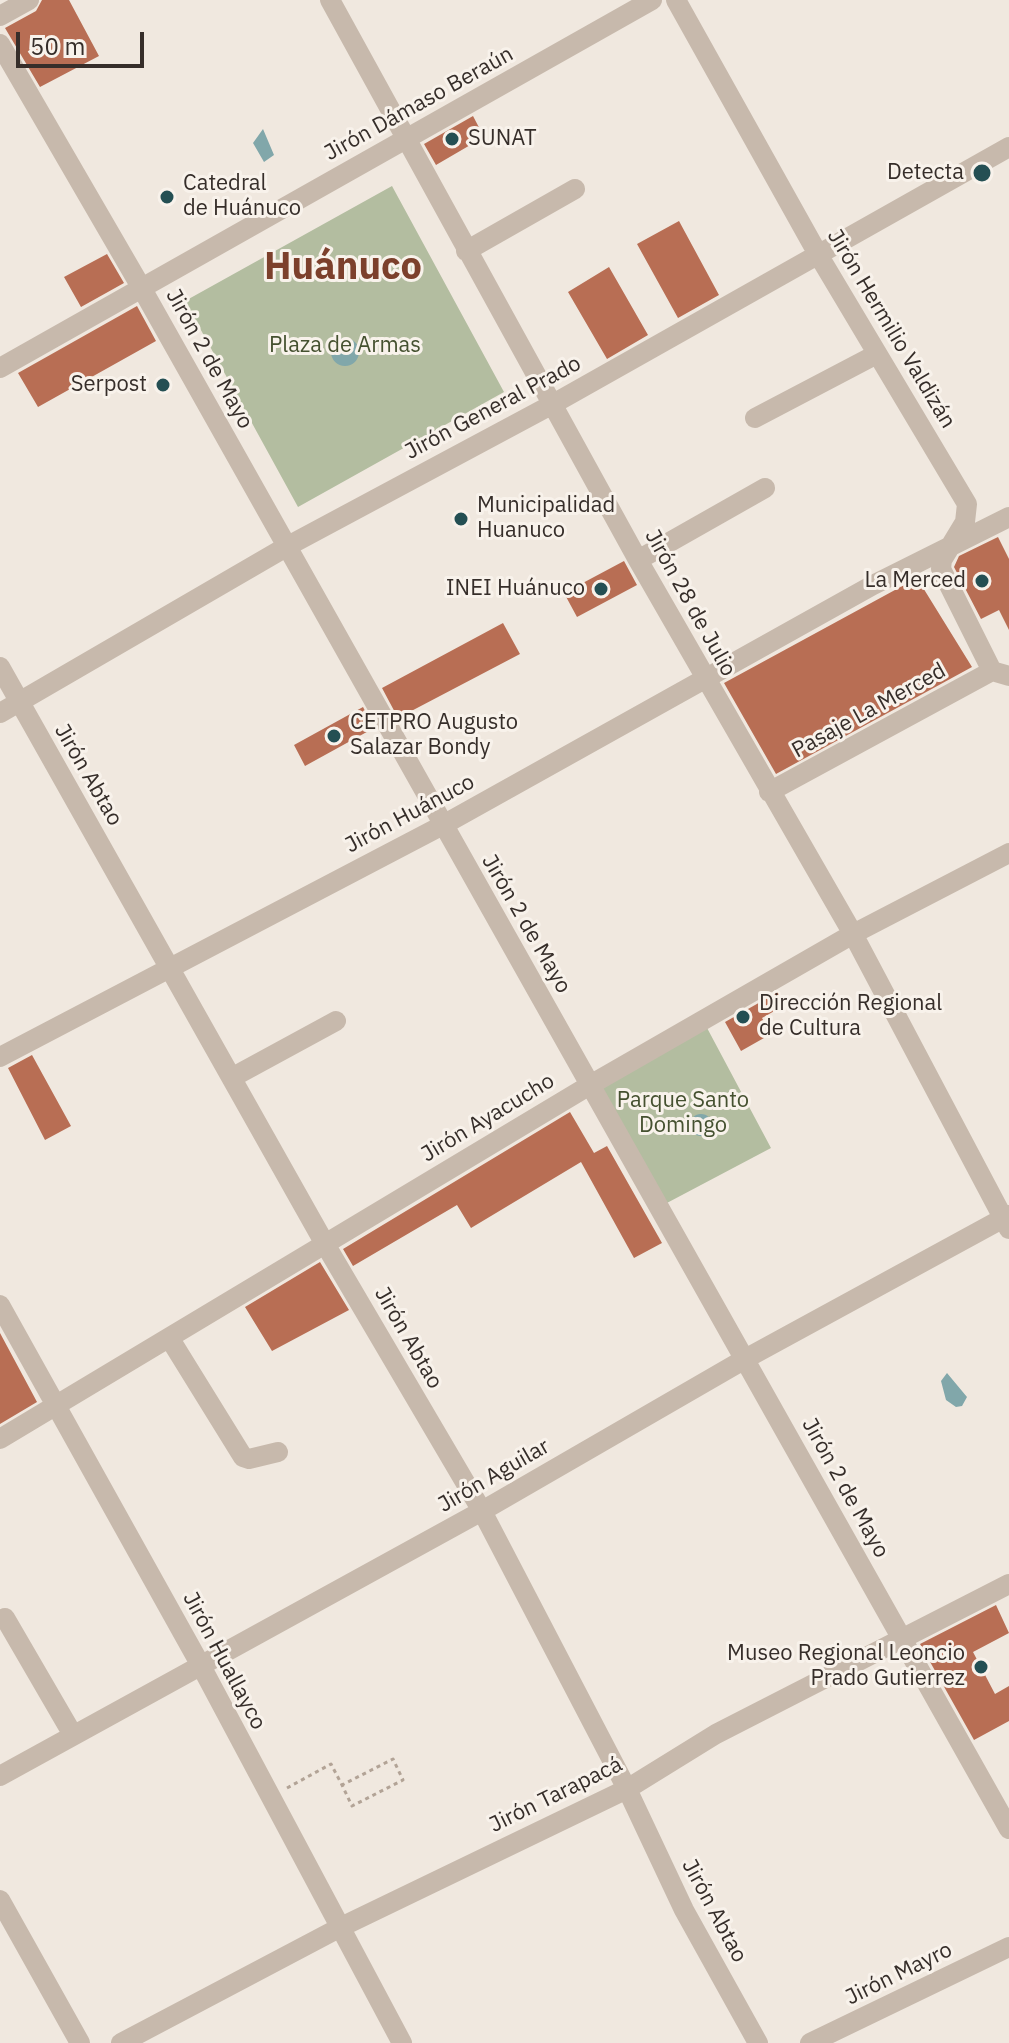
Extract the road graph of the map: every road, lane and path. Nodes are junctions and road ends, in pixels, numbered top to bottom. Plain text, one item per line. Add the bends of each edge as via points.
1 (29, 0) edge
2 (330, 0) edge
3 (652, 0) edge
4 (676, 0) edge
5 (0, 16) edge
6 (0, 44) edge
7 (404, 140) junction
8 (1009, 147) edge
9 (575, 189) dead end
10 (466, 251) junction
11 (819, 256) junction
12 (141, 287) junction
13 (877, 354) junction
14 (0, 368) edge
15 (553, 404) junction
16 (755, 418) dead end
17 (765, 488) dead end
18 (1009, 517) edge
19 (286, 547) junction
20 (951, 547) junction
21 (638, 560) junction
22 (0, 667) edge
23 (1001, 674) edge
24 (704, 677) junction
25 (19, 702) junction
26 (0, 713) edge
27 (769, 792) junction
28 (443, 825) junction
29 (1009, 853) edge
30 (853, 934) junction
31 (169, 965) junction
32 (336, 1021) dead end
33 (0, 1057) edge
34 (233, 1077) junction
35 (590, 1085) junction
36 (1007, 1221) edge
37 (325, 1244) junction
38 (0, 1305) edge
39 (170, 1339) junction
40 (745, 1359) junction
41 (56, 1405) junction
42 (0, 1439) edge
43 (278, 1452) dead end
44 (482, 1511) junction
45 (1009, 1584) edge
46 (5, 1618) dead end
47 (903, 1639) junction
48 (200, 1664) junction
49 (73, 1735) junction
50 (0, 1776) edge
51 (342, 1785) junction
52 (627, 1789) junction
53 (270, 1798) junction
54 (1009, 1829) edge
55 (0, 1900) edge
56 (339, 1928) junction
57 (1009, 1947) edge
58 (80, 2043) edge
59 (121, 2043) edge
60 (402, 2043) edge
61 (758, 2043) edge
62 (810, 2043) edge

1 - 5 street
2 - 7 street, Jirón 28 de Julio
3 - 7 street, Jirón Dámaso Beraún
4 - 11 street, Jirón Hermilio Valdizán
6 - 12 street, Jirón 2 de Mayo
7 - 10 street, Jirón 28 de Julio
7 - 12 street, Jirón Dámaso Beraún
8 - 11 street, Jirón General Prado
9 - 10 street
10 - 15 street, Jirón 28 de Julio
11 - 13 street, Jirón Hermilio Valdizán
11 - 15 street, Jirón General Prado
12 - 14 street, Jirón Dámaso Beraún
12 - 19 street, Jirón 2 de Mayo
13 - 16 street
13 - 20 street, Jirón Hermilio Valdizán via 967,504 965,522
15 - 19 street, Jirón General Prado
15 - 21 street, Jirón 28 de Julio
17 - 21 street
18 - 20 street, Jirón Huánuco
19 - 25 street, Jirón General Prado
19 - 28 street, Jirón 2 de Mayo
20 - 23 street, Jirón Hermilio Valdizán via 941,569
20 - 24 street, Jirón Huánuco
21 - 24 street, Jirón 28 de Julio
22 - 25 street, Jirón Abtao
23 - 27 street, Pasaje La Merced
24 - 27 street, Jirón 28 de Julio
24 - 28 street, Jirón Huánuco
25 - 26 street, Jirón General Prado
25 - 31 street, Jirón Abtao
27 - 30 street, Jirón 28 de Julio
28 - 31 street, Jirón Huánuco
28 - 35 street, Jirón 2 de Mayo
29 - 30 street, Jirón Ayacucho
30 - 35 street, Jirón Ayacucho
30 - 36 street, Jirón 28 de Julio
31 - 33 street, Jirón Huánuco
31 - 34 street, Jirón Abtao
32 - 34 street
34 - 37 street, Jirón Abtao
35 - 37 street, Jirón Ayacucho
35 - 40 street, Jirón 2 de Mayo
36 - 40 street, Jirón Aguilar
37 - 39 street, Jirón Ayacucho
37 - 44 street, Jirón Abtao
38 - 41 street, Jirón Huallayco
39 - 41 street, Jirón Ayacucho
39 - 43 street via 243,1457
40 - 44 street, Jirón Aguilar
40 - 47 street, Jirón 2 de Mayo
41 - 42 street, Jirón Ayacucho
41 - 48 street, Jirón Huallayco
44 - 48 street, Jirón Aguilar
44 - 52 street, Jirón Abtao
45 - 47 street, Jirón Tarapacá
46 - 49 street
47 - 52 street, Jirón Tarapacá via 716,1734
47 - 54 street, Jirón 2 de Mayo
48 - 49 street, Jirón Aguilar
48 - 53 street, Jirón Huallayco
49 - 50 street, Jirón Aguilar
51 - 51 path via 352,1806 403,1780 393,1759
51 - 53 path via 331,1764
52 - 56 street, Jirón Tarapacá
52 - 61 street, Jirón Abtao via 684,1910
53 - 56 street, Jirón Huallayco
55 - 58 street
56 - 59 street, Jirón Tarapacá
56 - 60 street, Jirón Huallayco
57 - 62 street, Jirón Mayro

